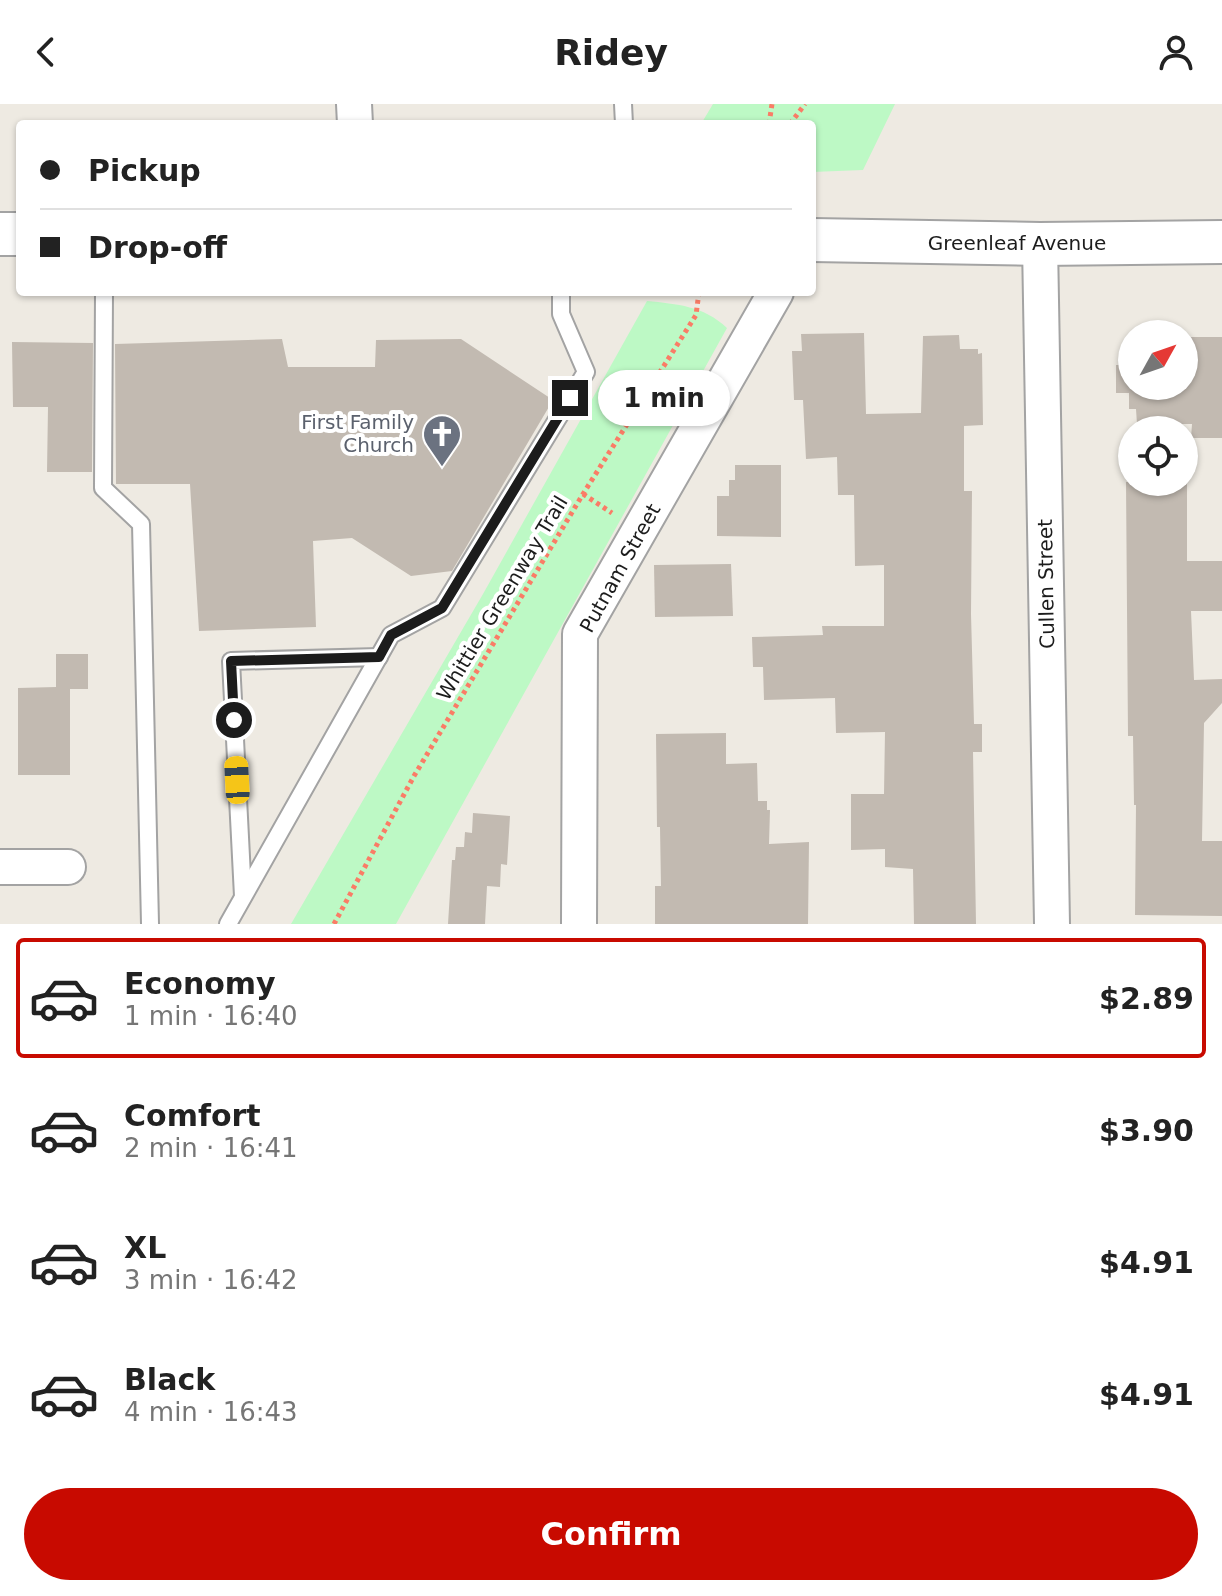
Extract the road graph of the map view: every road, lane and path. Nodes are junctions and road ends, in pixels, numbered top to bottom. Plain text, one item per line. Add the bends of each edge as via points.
1 (816, 240) edge
2 (1222, 242) edge
3 (1040, 244) junction
4 (104, 296) edge
5 (561, 296) edge
6 (698, 296) edge
7 (774, 296) edge
8 (379, 657) junction
9 (0, 867) edge
10 (68, 867) dead end
11 (243, 898) junction
12 (150, 924) edge
13 (228, 924) edge
14 (334, 924) edge
15 (579, 924) edge
16 (1052, 924) edge

1 - 3 street, Greenleaf Avenue
2 - 3 street, Greenleaf Avenue
3 - 16 street, Cullen Street
4 - 12 lane via 103,488 141,524
5 - 8 lane via 561,314 586,372 442,608 391,635
6 - 14 path, Whittier Greenway Trail via 696,315 414,776
7 - 15 street, Putnam Street via 580,634
8 - 11 lane
8 - 11 lane via 231,661
9 - 10 street
11 - 13 lane

